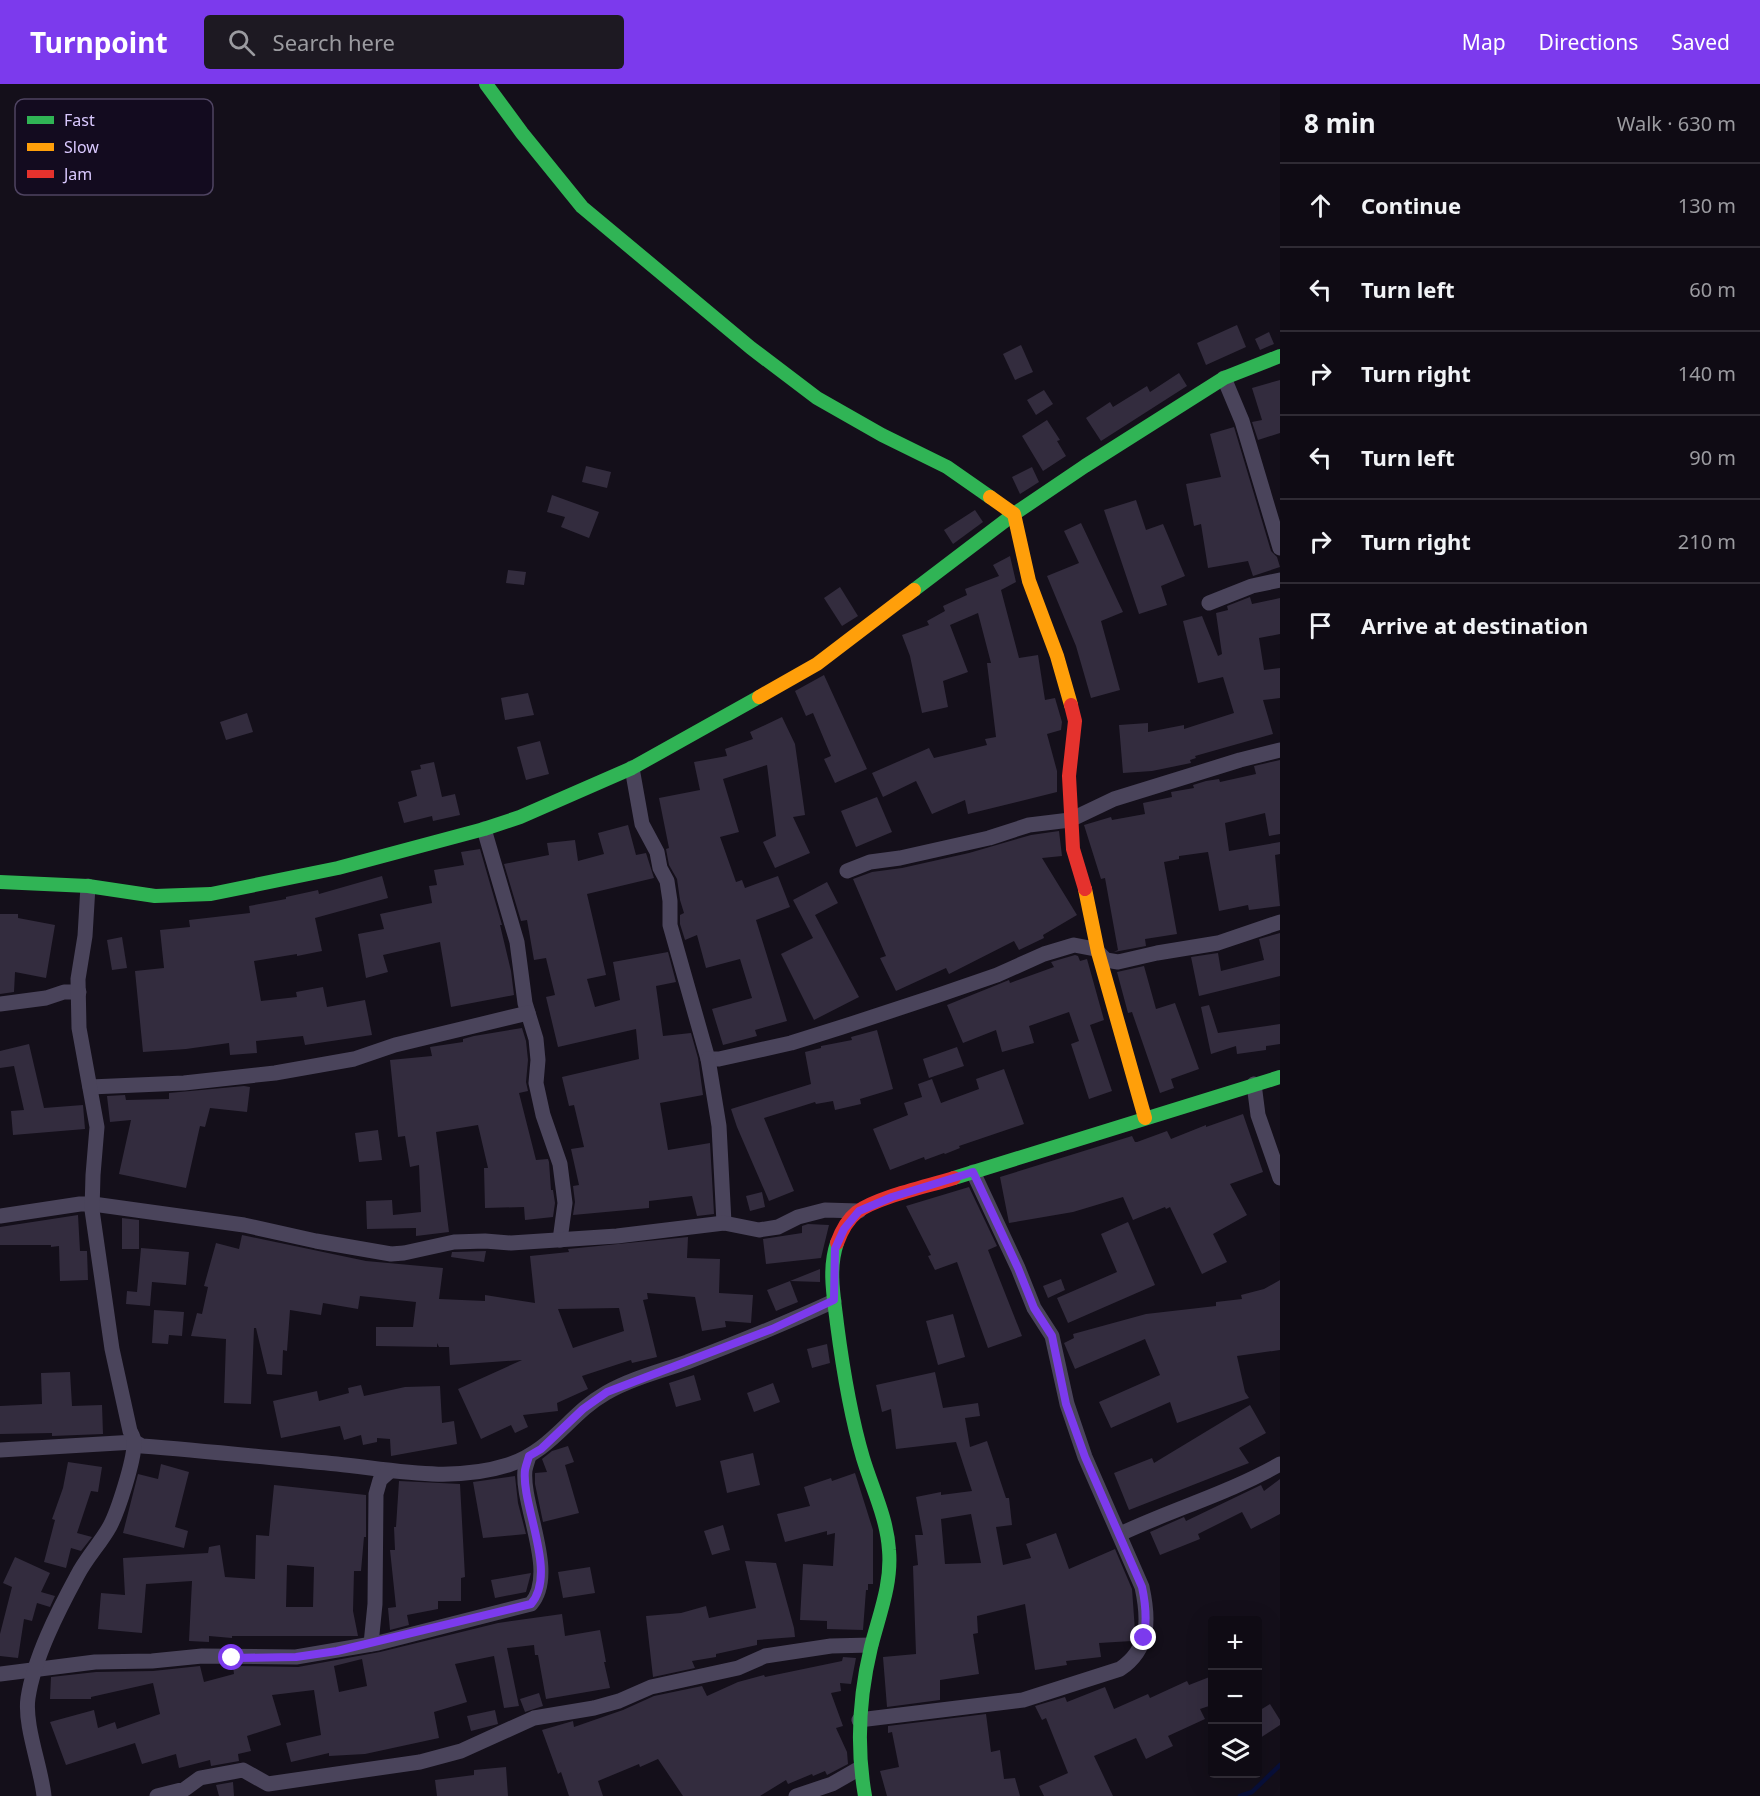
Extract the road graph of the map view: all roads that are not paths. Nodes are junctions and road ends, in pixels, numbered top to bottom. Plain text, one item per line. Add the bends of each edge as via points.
1 (486, 84) edge
2 (1280, 356) edge
3 (1224, 378) junction
4 (1014, 514) junction
5 (1280, 548) edge
6 (1280, 580) edge
7 (1209, 603) dead end
8 (1280, 750) edge
9 (632, 768) junction
10 (1070, 820) junction
11 (484, 830) junction
12 (847, 871) dead end
13 (0, 882) edge
14 (88, 886) junction
15 (1280, 922) edge
16 (1098, 952) junction
17 (79, 992) junction
18 (0, 1004) edge
19 (528, 1013) junction
20 (708, 1059) junction
21 (1280, 1077) edge
22 (1254, 1084) junction
23 (90, 1087) junction
24 (1145, 1118) junction
25 (973, 1172) junction
26 (1280, 1178) edge
27 (93, 1204) junction
28 (859, 1211) junction
29 (0, 1216) edge
30 (724, 1223) junction
31 (560, 1240) junction
32 (834, 1300) junction
33 (135, 1442) junction
34 (0, 1450) edge
35 (529, 1456) junction
36 (1280, 1464) edge
37 (390, 1471) junction
38 (1120, 1534) junction
39 (371, 1644) junction
40 (871, 1645) junction
41 (36, 1671) junction
42 (0, 1674) edge
43 (859, 1720) junction
44 (860, 1768) junction
45 (44, 1796) edge
46 (157, 1796) edge
47 (796, 1796) edge
48 (865, 1796) edge

1 - 4 street via 582,207 743,341 817,398 947,467
2 - 3 street
3 - 4 street
3 - 5 street via 1242,421
4 - 9 street via 817,664
4 - 10 street via 1029,581 1076,721 1069,776
6 - 7 street
8 - 10 street via 1114,799
9 - 11 street
9 - 20 street via 642,824 667,881 670,925
10 - 12 street via 1029,825 989,838 870,862
10 - 16 street via 1073,849 1089,901
11 - 14 street via 338,868 211,894 155,896
11 - 19 street via 517,942
13 - 14 street
14 - 17 street
15 - 16 street via 1218,943 1118,962 1106,960
16 - 20 street via 1074,945 997,975 791,1043
16 - 24 street
17 - 18 street
17 - 23 street via 79,1028
19 - 23 street via 354,1059 274,1073 184,1083
19 - 31 street via 537,1039 536,1083 560,1164 565,1203
20 - 30 street via 719,1126
21 - 22 street
22 - 24 street
22 - 26 street via 1258,1115
23 - 27 street via 97,1127
24 - 25 street
25 - 28 street
25 - 38 street via 1034,1308 1052,1336 1066,1404
27 - 29 street
27 - 31 street via 244,1225 391,1254 454,1242 511,1244
27 - 33 street via 112,1349
28 - 30 street via 825,1210 759,1230
28 - 32 street via 844,1229 835,1249
30 - 31 street
32 - 35 street via 772,1329 607,1392
32 - 40 street via 842,1368 890,1557 889,1582
33 - 34 street
33 - 37 street via 142,1446
33 - 41 street via 110,1526 78,1574 47,1635
35 - 37 street via 466,1473
35 - 39 street via 526,1480 540,1569 540,1583 531,1604
36 - 38 street via 1256,1478
37 - 39 street via 380,1480 376,1494
38 - 43 street via 1146,1605 1144,1638 1132,1661 1120,1669 1023,1701
39 - 41 street via 296,1657 202,1656 95,1662
40 - 43 street
40 - 46 street via 831,1646 765,1656 738,1668 651,1687 594,1708 534,1718 477,1745 420,1762 268,1784 243,1770 200,1778 184,1789
41 - 42 street
41 - 45 street via 28,1700 28,1719
43 - 44 street
44 - 47 street via 832,1784
44 - 48 street

